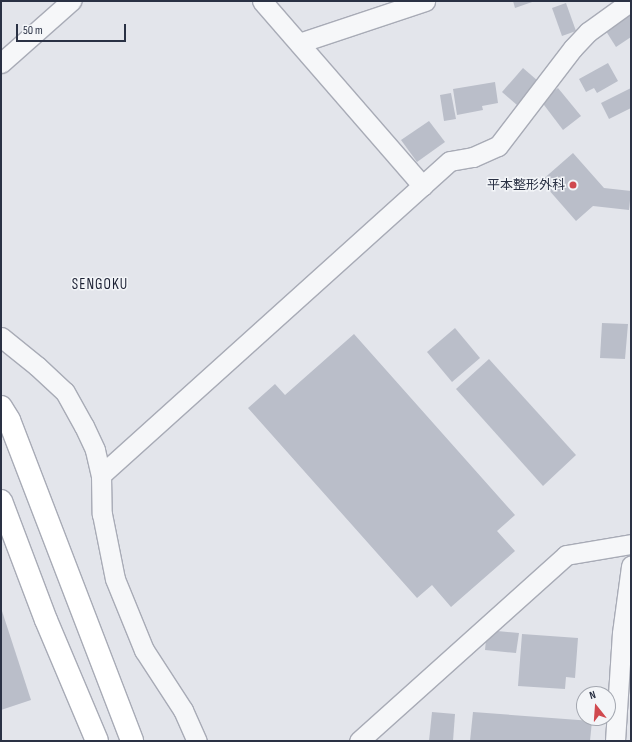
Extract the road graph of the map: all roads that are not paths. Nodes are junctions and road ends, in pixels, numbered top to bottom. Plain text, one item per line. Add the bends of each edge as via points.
1 (71, 1) edge
2 (262, 1) edge
3 (426, 1) edge
4 (630, 1) edge
5 (299, 43) junction
6 (1, 63) edge
7 (423, 186) junction
8 (1, 337) edge
9 (1, 407) edge
10 (1, 432) edge
11 (101, 475) junction
12 (1, 492) edge
13 (37, 494) junction
14 (1, 501) edge
15 (10, 523) junction
16 (631, 544) edge
17 (631, 566) edge
18 (94, 736) edge
19 (132, 741) edge
20 (197, 741) edge
21 (359, 741) edge
22 (615, 741) edge

1 - 6 street
2 - 5 street
3 - 5 street
4 - 7 street via 588,32 572,48 498,146 473,157 450,161
5 - 7 street
7 - 11 street
8 - 11 street via 64,392 95,450
9 - 13 highway via 9,420
10 - 13 highway
11 - 20 street via 102,514 115,579 144,650 183,710
12 - 15 highway
13 - 19 highway
14 - 15 highway
15 - 18 highway via 46,620
16 - 21 street via 566,555
17 - 22 street via 622,632

